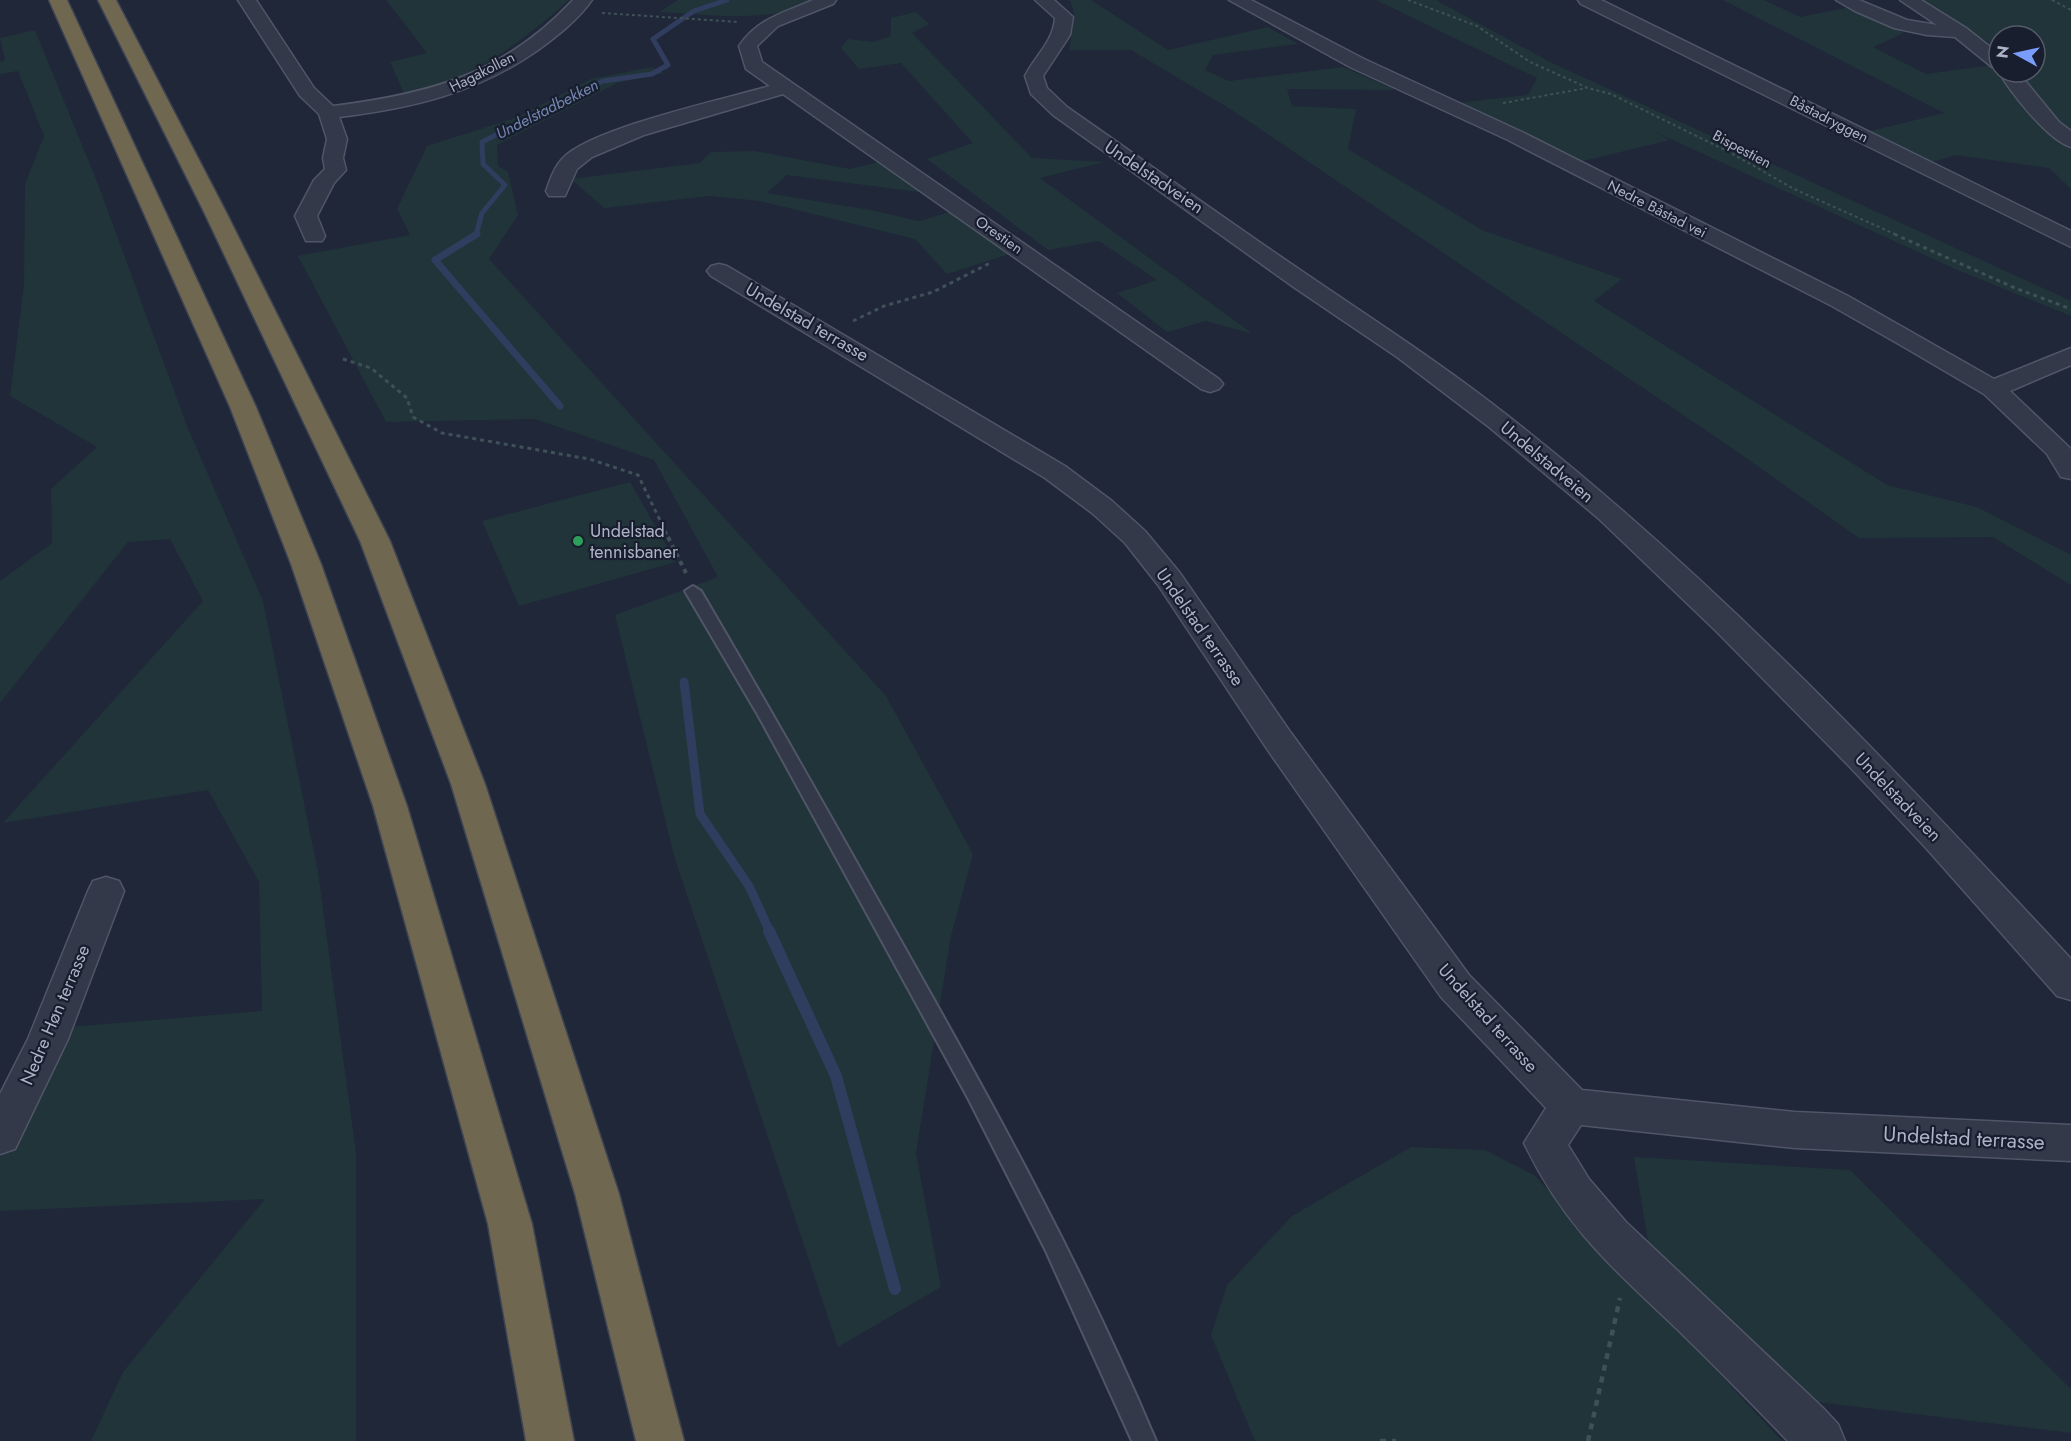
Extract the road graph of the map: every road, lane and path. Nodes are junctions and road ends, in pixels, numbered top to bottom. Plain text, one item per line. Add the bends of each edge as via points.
1 (58, 0) edge
2 (107, 0) edge
3 (247, 0) edge
4 (826, 0) edge
5 (1044, 0) edge
6 (1238, 0) edge
7 (1408, 0) edge
8 (1587, 0) edge
9 (1845, 0) edge
10 (1909, 0) edge
11 (2052, 0) edge
12 (579, 5) edge
13 (2071, 10) edge
14 (769, 24) junction
15 (1960, 32) junction
16 (1987, 53) edge
17 (2018, 84) edge
18 (784, 88) junction
19 (1588, 88) junction
20 (1451, 106) junction
21 (328, 112) junction
22 (2071, 141) edge
23 (557, 191) dead end
24 (314, 236) dead end
25 (2071, 240) edge
26 (1020, 249) junction
27 (719, 271) dead end
28 (2071, 309) edge
29 (828, 334) junction
30 (2071, 356) edge
31 (343, 359) dead end
32 (1210, 384) dead end
33 (1994, 389) junction
34 (2066, 457) edge
35 (693, 591) joint
36 (106, 891) dead end
37 (2071, 985) edge
38 (1571, 1106) junction
39 (0, 1136) edge
40 (2071, 1143) edge
41 (1630, 1256) junction
42 (550, 1441) edge
43 (660, 1441) edge
44 (1144, 1441) edge
45 (1380, 1441) edge
46 (1396, 1441) edge
47 (1588, 1441) edge
48 (1821, 1441) edge

1 - 42 highway via 243,407 306,564 386,795 510,1224
2 - 43 highway via 375,541 468,784 597,1194
3 - 21 street via 307,92
4 - 14 street, Orestien
5 - 37 street, Undelstadveien via 1064,17 1064,29 1059,43 1034,76 1038,90 1091,134 1406,352 1555,466 1660,560 1794,690 1939,839
6 - 20 street, Nedre Båstad vei via 1357,63
7 - 19 path, Bispestien via 1477,26 1517,55
8 - 25 street, Båstadryggen
9 - 15 street via 1913,29
10 - 15 street
11 - 13 path
12 - 14 path via 675,19
12 - 21 street, Hagakollen via 512,58 450,89
14 - 18 street, Orestien via 753,36 749,56 753,65
15 - 16 street
17 - 22 street via 2052,126
18 - 23 street via 599,146 572,161
18 - 26 street, Orestien
19 - 20 path via 1503,103
19 - 28 path, Bispestien via 1611,94 1794,189
20 - 33 street, Nedre Båstad vei via 1840,301
21 - 24 street via 337,139 333,158 336,170 325,180 306,216
26 - 29 path via 933,292 884,306
26 - 32 street, Orestien
27 - 29 street, Undelstad terrasse
29 - 38 street, Undelstad terrasse via 1055,472 1135,537 1455,986
30 - 33 street
31 - 35 path via 371,368 407,398 413,417 442,433 589,459 638,475
33 - 34 street, Nedre Båstad vei
35 - 44 lane via 975,1092 1053,1244
36 - 39 street, Nedre Høn terrasse via 48,1039
38 - 40 street, Undelstad terrasse via 1795,1130
38 - 41 street via 1545,1143 1556,1168 1582,1205
41 - 47 path
41 - 48 street via 1768,1384
45 - 46 path

